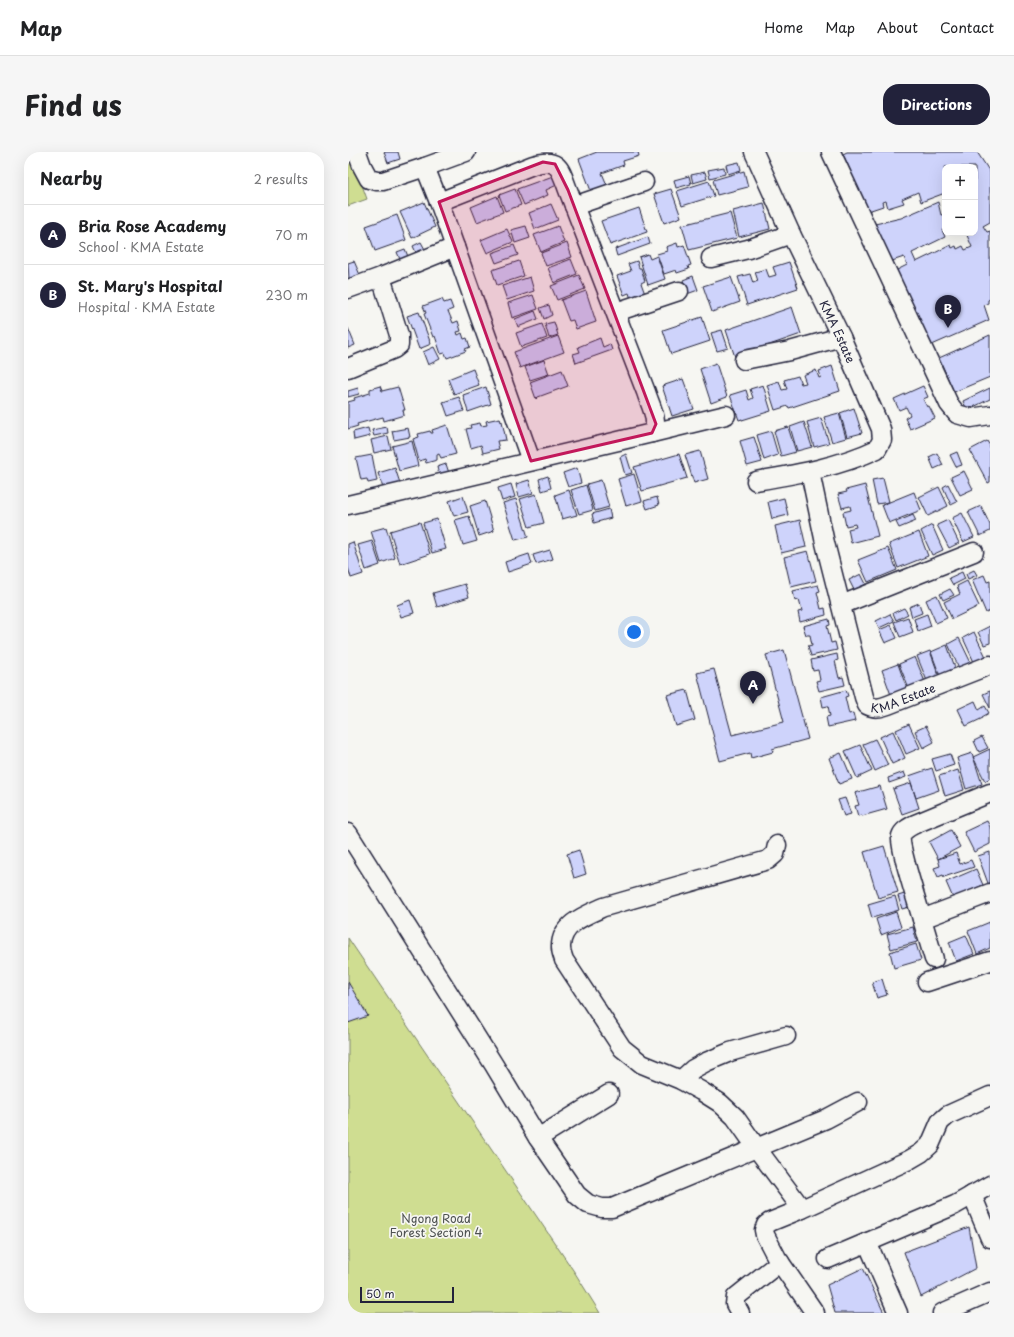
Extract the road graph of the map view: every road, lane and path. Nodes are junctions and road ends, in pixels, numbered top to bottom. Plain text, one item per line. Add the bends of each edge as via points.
1 (466, 152) edge
2 (754, 152) edge
3 (831, 152) edge
4 (360, 159) edge
5 (425, 168) junction
6 (644, 182) dead end
7 (439, 202) junction
8 (574, 206) junction
9 (791, 234) junction
10 (455, 247) junction
11 (711, 258) dead end
12 (381, 277) junction
13 (348, 289) edge
14 (679, 291) dead end
15 (616, 312) junction
16 (841, 337) junction
17 (744, 360) dead end
18 (348, 368) edge
19 (726, 415) dead end
20 (990, 415) edge
21 (652, 433) junction
22 (531, 461) junction
23 (810, 472) junction
24 (756, 482) dead end
25 (348, 505) edge
26 (974, 552) dead end
27 (841, 605) junction
28 (990, 665) edge
29 (990, 793) edge
30 (348, 833) edge
31 (777, 845) dead end
32 (990, 893) edge
33 (922, 919) junction
34 (934, 959) dead end
35 (990, 961) edge
36 (927, 982) dead end
37 (786, 1036) dead end
38 (681, 1080) junction
39 (609, 1094) dead end
40 (990, 1096) edge
41 (858, 1102) dead end
42 (538, 1138) junction
43 (757, 1149) junction
44 (990, 1185) edge
45 (972, 1195) junction
46 (802, 1209) junction
47 (990, 1238) edge
48 (867, 1242) junction
49 (828, 1259) dead end
50 (780, 1262) junction
51 (990, 1292) edge
52 (740, 1313) edge
53 (815, 1313) edge
54 (898, 1313) edge
55 (942, 1313) edge

1 - 5 street
2 - 9 street, KMA Estate
3 - 20 street via 949,404 957,414 971,418
4 - 5 street via 369,178 377,181
5 - 7 street
6 - 8 street
7 - 8 street via 534,165 550,162 560,170
7 - 10 street
8 - 15 street
9 - 11 street via 748,249
9 - 16 street, KMA Estate
10 - 12 street
10 - 22 street
12 - 13 street
12 - 18 street via 399,335 399,346
14 - 15 street
15 - 21 street via 654,417 656,424
16 - 17 street
16 - 23 street, KMA Estate via 880,429 882,440 877,449 863,456
19 - 21 street
21 - 22 street
22 - 25 street
23 - 24 street, KMA Estate
23 - 27 street, KMA Estate
26 - 27 street
27 - 28 street, KMA Estate via 864,697 867,705 872,708 880,708
29 - 33 street via 915,824 901,836
30 - 42 street
31 - 38 street via 775,854 768,860 604,907 568,927 562,937 561,949 564,960 622,1048 642,1064
32 - 33 street
33 - 34 street
35 - 36 street
37 - 38 street via 730,1052 706,1062
38 - 43 street via 720,1103 735,1117
39 - 42 street
40 - 46 street via 948,1115 940,1122 930,1144 921,1153
41 - 43 street via 826,1120
42 - 43 street via 577,1194 588,1204 602,1208 612,1208
43 - 46 street
44 - 45 street
45 - 47 street
45 - 48 street via 955,1205
46 - 50 street via 766,1225 764,1230 767,1241
48 - 49 street
48 - 54 street
50 - 52 street via 736,1297 735,1304
50 - 53 street
51 - 55 street

